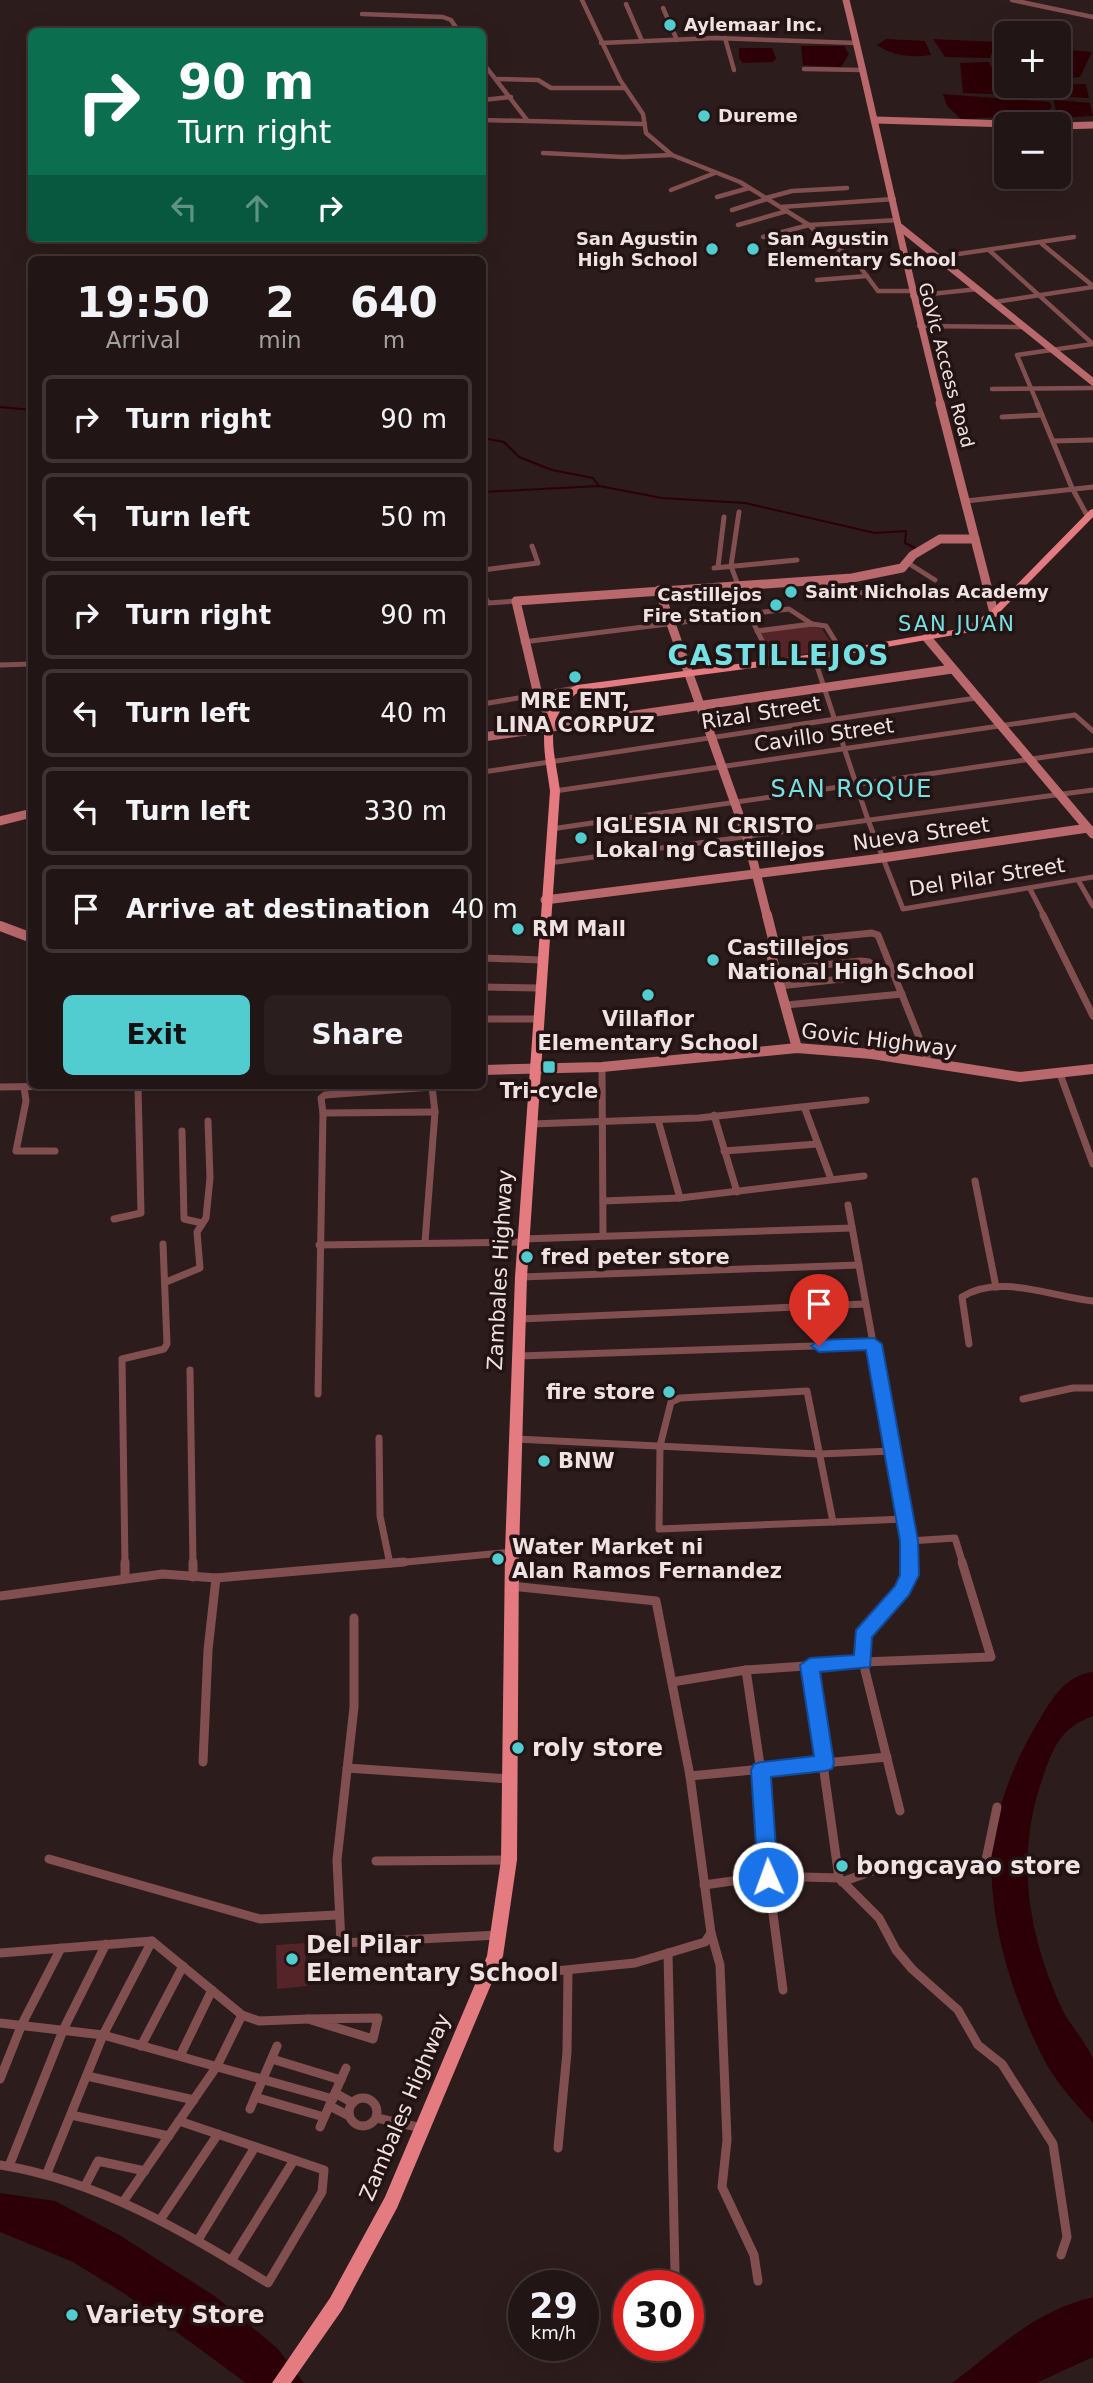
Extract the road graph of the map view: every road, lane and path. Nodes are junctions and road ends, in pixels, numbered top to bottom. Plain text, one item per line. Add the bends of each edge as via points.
1 (582, 0) edge
2 (846, 0) edge
3 (1012, 0) edge
4 (626, 4) dead end
5 (663, 8) dead end
6 (362, 14) dead end
7 (1093, 17) edge
8 (456, 28) edge
9 (725, 38) junction
10 (677, 40) junction
11 (642, 41) junction
12 (601, 43) junction
13 (857, 43) junction
14 (486, 67) edge
15 (804, 69) dead end
16 (734, 70) dead end
17 (864, 70) junction
18 (496, 79) junction
19 (625, 88) junction
20 (511, 97) junction
21 (486, 100) edge
22 (486, 120) edge
23 (527, 120) junction
24 (875, 120) junction
25 (645, 124) junction
26 (994, 124) edge
27 (1093, 125) edge
28 (1071, 126) edge
29 (543, 153) dead end
30 (672, 155) junction
31 (715, 173) junction
32 (749, 188) junction
33 (847, 188) dead end
34 (671, 190) dead end
35 (717, 197) dead end
36 (767, 198) junction
37 (894, 199) junction
38 (781, 207) junction
39 (732, 210) dead end
40 (787, 211) junction
41 (899, 223) junction
42 (738, 225) dead end
43 (808, 225) junction
44 (763, 237) dead end
45 (1074, 237) dead end
46 (1042, 244) junction
47 (990, 251) junction
48 (940, 258) junction
49 (904, 262) junction
50 (867, 276) junction
51 (817, 280) dead end
52 (1093, 287) edge
53 (978, 289) junction
54 (911, 294) junction
55 (1040, 295) junction
56 (995, 302) junction
57 (919, 326) junction
58 (1025, 327) junction
59 (1093, 344) edge
60 (1054, 350) junction
61 (1093, 382) edge
62 (1093, 388) edge
63 (992, 389) dead end
64 (1031, 389) junction
65 (1042, 415) junction
66 (1002, 417) dead end
67 (1093, 440) edge
68 (1053, 441) junction
69 (1093, 487) edge
70 (1072, 488) junction
71 (966, 501) junction
72 (739, 512) dead end
73 (1092, 513) edge
74 (723, 517) dead end
75 (975, 538) junction
76 (532, 545) dead end
77 (797, 560) dead end
78 (908, 563) junction
79 (731, 566) junction
80 (486, 570) edge
81 (935, 580) dead end
82 (812, 581) junction
83 (738, 585) junction
84 (659, 590) junction
85 (906, 591) dead end
86 (486, 599) edge
87 (516, 601) junction
88 (994, 613) junction
89 (749, 614) junction
90 (670, 623) junction
91 (811, 624) junction
92 (757, 631) junction
93 (927, 638) junction
94 (523, 642) junction
95 (842, 652) junction
96 (814, 657) junction
97 (773, 663) junction
98 (28, 664) edge
99 (0, 665) edge
100 (952, 669) junction
101 (688, 673) junction
102 (824, 687) junction
103 (577, 688) junction
104 (538, 695) junction
105 (976, 698) junction
106 (486, 704) edge
107 (699, 704) junction
108 (835, 718) junction
109 (548, 722) junction
110 (1000, 727) junction
111 (1093, 731) edge
112 (486, 736) edge
113 (711, 737) junction
114 (844, 748) junction
115 (1093, 750) edge
116 (1030, 761) junction
117 (552, 762) junction
118 (722, 765) junction
119 (486, 772) edge
120 (856, 785) junction
121 (1093, 790) edge
122 (555, 791) junction
123 (1059, 794) junction
124 (734, 802) junction
125 (28, 814) edge
126 (868, 820) junction
127 (0, 821) edge
128 (551, 829) junction
129 (1091, 830) edge
130 (747, 837) junction
131 (882, 858) junction
132 (549, 863) junction
133 (756, 873) junction
134 (1093, 877) edge
135 (1078, 880) junction
136 (1030, 889) junction
137 (545, 900) junction
138 (1093, 906) edge
139 (0, 926) edge
140 (28, 936) edge
141 (774, 943) junction
142 (486, 958) edge
143 (541, 960) junction
144 (776, 970) junction
145 (894, 973) junction
146 (884, 974) junction
147 (780, 986) junction
148 (486, 987) edge
149 (539, 988) junction
150 (902, 994) junction
151 (786, 1005) junction
152 (1093, 1016) edge
153 (486, 1019) edge
154 (538, 1019) junction
155 (797, 1048) junction
156 (929, 1062) junction
157 (602, 1067) junction
158 (535, 1069) junction
159 (1093, 1069) edge
160 (486, 1070) edge
161 (1060, 1074) junction
162 (0, 1087) edge
163 (24, 1087) junction
164 (28, 1087) edge
165 (138, 1089) edge
166 (405, 1089) edge
167 (432, 1089) edge
168 (866, 1100) dead end
169 (805, 1109) junction
170 (435, 1112) junction
171 (323, 1113) junction
172 (714, 1115) junction
173 (658, 1120) junction
174 (208, 1121) dead end
175 (531, 1124) junction
176 (604, 1125) junction
177 (182, 1131) dead end
178 (817, 1144) junction
179 (55, 1151) dead end
180 (724, 1151) junction
181 (1093, 1164) edge
182 (864, 1176) dead end
183 (831, 1179) junction
184 (975, 1181) dead end
185 (737, 1192) junction
186 (680, 1198) junction
187 (603, 1201) junction
188 (848, 1205) dead end
189 (114, 1219) dead end
190 (202, 1223) junction
191 (852, 1228) junction
192 (603, 1235) junction
193 (523, 1241) junction
194 (425, 1242) junction
195 (163, 1244) dead end
196 (319, 1245) junction
197 (859, 1265) junction
198 (521, 1277) junction
199 (166, 1282) junction
200 (996, 1287) junction
201 (1093, 1301) edge
202 (865, 1304) junction
203 (520, 1319) junction
204 (874, 1344) junction
205 (969, 1344) dead end
206 (519, 1356) junction
207 (190, 1370) dead end
208 (1093, 1388) edge
209 (318, 1394) dead end
210 (1023, 1399) dead end
211 (379, 1438) dead end
212 (516, 1439) junction
213 (660, 1446) junction
214 (892, 1451) junction
215 (819, 1454) junction
216 (904, 1519) junction
217 (833, 1524) junction
218 (909, 1541) junction
219 (512, 1552) junction
220 (390, 1564) junction
221 (193, 1577) junction
222 (125, 1578) junction
223 (216, 1578) junction
224 (511, 1586) junction
225 (0, 1596) edge
226 (354, 1618) dead end
227 (863, 1662) junction
228 (810, 1665) junction
229 (746, 1670) junction
230 (672, 1682) junction
231 (887, 1757) junction
232 (203, 1762) dead end
233 (825, 1763) junction
234 (347, 1768) junction
235 (761, 1770) junction
236 (690, 1776) junction
237 (509, 1779) junction
238 (997, 1807) dead end
239 (900, 1811) dead end
240 (49, 1859) dead end
241 (509, 1860) junction
242 (376, 1861) dead end
243 (768, 1877) junction
244 (841, 1880) junction
245 (705, 1885) junction
246 (336, 1915) junction
247 (711, 1933) junction
248 (500, 1935) junction
249 (152, 1941) junction
250 (106, 1944) junction
251 (61, 1948) junction
252 (0, 1952) edge
253 (668, 1953) junction
254 (183, 1966) junction
255 (568, 1971) junction
256 (486, 1978) junction
257 (212, 1990) junction
258 (783, 1990) dead end
259 (242, 2015) junction
260 (308, 2019) junction
261 (0, 2023) edge
262 (22, 2024) junction
263 (64, 2028) junction
264 (103, 2035) junction
265 (141, 2046) junction
266 (277, 2046) dead end
267 (180, 2056) junction
268 (272, 2059) junction
269 (217, 2066) junction
270 (346, 2068) dead end
271 (87, 2076) junction
272 (264, 2077) junction
273 (0, 2079) edge
274 (341, 2080) junction
275 (255, 2097) junction
276 (194, 2099) junction
277 (333, 2099) junction
278 (353, 2103) junction
279 (250, 2109) dead end
280 (71, 2115) junction
281 (349, 2116) junction
282 (377, 2118) junction
283 (180, 2121) junction
284 (423, 2128) junction
285 (218, 2134) junction
286 (169, 2136) junction
287 (255, 2147) junction
288 (558, 2148) dead end
289 (294, 2160) junction
290 (4, 2165) edge
291 (145, 2171) junction
292 (47, 2173) junction
293 (86, 2184) junction
294 (123, 2202) junction
295 (160, 2220) junction
296 (198, 2240) junction
297 (1061, 2255) dead end
298 (231, 2261) junction
299 (675, 2270) edge
300 (758, 2281) dead end
301 (313, 2338) joint
302 (281, 2383) edge

1 - 12 street
2 - 13 street, GoVic Access Road
3 - 7 street
4 - 11 street
5 - 10 street
6 - 8 street via 443,17
9 - 10 street
9 - 13 street
9 - 16 street
10 - 11 street
11 - 12 street
12 - 19 street
13 - 17 street, GoVic Access Road
14 - 18 street
15 - 17 street
17 - 24 street, GoVic Access Road
18 - 19 street via 538,80 551,88
18 - 20 street
19 - 25 street
20 - 21 street
20 - 23 street
22 - 23 street
23 - 25 street
24 - 26 street
24 - 37 street, GoVic Access Road
25 - 30 street via 646,133
27 - 28 street
29 - 30 street
30 - 31 street
31 - 32 street
31 - 34 street
32 - 35 street
32 - 36 street
33 - 36 street via 792,191
36 - 38 street
36 - 39 street
37 - 38 street
37 - 41 street, GoVic Access Road
38 - 40 street
40 - 42 street
40 - 43 street
41 - 43 street
41 - 48 street
41 - 49 street, GoVic Access Road
43 - 44 street
43 - 50 street via 832,247 851,255
45 - 46 street
46 - 47 street
46 - 52 street
47 - 48 street
47 - 55 street
48 - 49 street
48 - 53 street
49 - 54 street, GoVic Access Road
50 - 51 street
50 - 54 street via 878,291
52 - 55 street
53 - 54 street
53 - 56 street
54 - 57 street, GoVic Access Road
55 - 56 street
55 - 59 street
56 - 58 street
57 - 58 street
57 - 71 street, GoVic Access Road
58 - 60 street
59 - 60 street
60 - 61 street
60 - 64 street via 1017,355
62 - 64 street
63 - 64 street
64 - 65 street
65 - 66 street
65 - 68 street
67 - 68 street
68 - 70 street
69 - 70 street
70 - 71 street
70 - 73 street
71 - 75 street, GoVic Access Road
72 - 79 street
73 - 88 main road
74 - 79 street via 716,568
75 - 78 street via 940,539
75 - 88 street, GoVic Access Road
76 - 80 street via 538,563
77 - 79 street
78 - 81 street
78 - 82 street via 893,571
79 - 83 street
82 - 83 street
82 - 85 street via 882,598
83 - 84 street
84 - 87 street
84 - 90 street
86 - 87 street via 488,603
87 - 94 street
88 - 93 main road via 968,630
89 - 90 street
89 - 91 street via 789,609
89 - 92 street
90 - 94 street
90 - 101 street
91 - 92 street
91 - 95 street via 826,626
92 - 97 street
93 - 95 main road
93 - 100 street
94 - 104 street
95 - 96 main road
96 - 97 main road
96 - 102 street, Del Pilar Street
97 - 101 main road
98 - 99 street
100 - 102 street
100 - 105 street
101 - 103 main road
101 - 107 street
102 - 107 street
102 - 108 street, Del Pilar Street
103 - 104 street
103 - 109 main road via 562,697
104 - 106 street
104 - 109 street
105 - 108 street, Rizal Street
105 - 110 street
107 - 109 street
107 - 113 street
108 - 113 street, Rizal Street
108 - 114 street, Del Pilar Street
109 - 112 street
109 - 117 main road, Zambales Highway
110 - 111 street, Cavillo Street via 1075,715
110 - 114 street, Cavillo Street
110 - 116 street
113 - 117 street, Rizal Street
113 - 118 street
114 - 118 street, Cavillo Street
114 - 120 street, Del Pilar Street
115 - 116 street
116 - 120 street
116 - 123 street
117 - 119 street, Rizal Street
117 - 122 main road, Zambales Highway
118 - 122 street, Cavillo Street
118 - 124 street
120 - 124 street
120 - 126 street, Del Pilar Street
121 - 123 street
122 - 128 main road, Zambales Highway
123 - 126 street
123 - 129 street
124 - 128 street
124 - 130 street
125 - 127 street
126 - 130 street
126 - 131 street, Del Pilar Street
128 - 132 main road, Zambales Highway
129 - 131 street, Nueva Street
130 - 132 street
130 - 133 street
131 - 133 street, Nueva Street
131 - 136 street, Del Pilar Street via 902,909
132 - 137 main road, Zambales Highway
133 - 137 street, Nueva Street
133 - 141 street
134 - 135 street, Del Pilar Street
135 - 136 street, Del Pilar Street
135 - 138 street
136 - 152 street
137 - 143 main road, Zambales Highway
139 - 140 street
141 - 144 street
141 - 145 street via 876,933
142 - 143 street
143 - 149 main road, Zambales Highway
144 - 146 street via 862,961
144 - 147 street
145 - 146 street
145 - 150 street
146 - 147 street
147 - 151 street
148 - 149 street
149 - 154 main road, Zambales Highway
150 - 151 street
150 - 156 street
151 - 155 street
153 - 154 street
154 - 158 main road, Zambales Highway
155 - 156 street, Govic Highway
155 - 157 street, Govic Highway
156 - 161 street, Govic Highway via 1020,1077
157 - 158 street, Govic Highway
157 - 176 street
158 - 160 street, Govic Highway
158 - 175 main road, Zambales Highway
159 - 161 street, Govic Highway
161 - 181 street
162 - 163 street
163 - 164 street
163 - 179 street via 26,1101 16,1151
165 - 189 street via 141,1213
166 - 171 street via 325,1095 321,1098
167 - 170 street
168 - 169 street
169 - 172 street
169 - 178 street
170 - 171 street
170 - 194 street
171 - 196 street
172 - 173 street
172 - 180 street
173 - 176 street
173 - 186 street
174 - 190 street via 209,1178
175 - 176 street
175 - 193 main road, Zambales Highway
176 - 187 street
177 - 190 street via 184,1219
178 - 180 street
178 - 183 street
180 - 185 street
182 - 183 street
183 - 185 street
184 - 200 street
185 - 186 street
186 - 187 street
187 - 192 street
188 - 191 street
190 - 199 street via 197,1232 200,1268
191 - 192 street
191 - 197 street
192 - 193 street
193 - 194 street
193 - 198 main road, Zambales Highway
194 - 196 street
195 - 199 street
196 - 209 street
197 - 198 street
197 - 202 street
198 - 203 main road, Zambales Highway
199 - 222 street via 167,1344 164,1349 122,1359
200 - 201 street
200 - 205 street via 975,1289 962,1297
202 - 203 street
202 - 204 street
203 - 206 main road, Zambales Highway
204 - 206 street
204 - 214 street
206 - 212 main road, Zambales Highway
207 - 221 street
208 - 210 street
211 - 220 street via 380,1516
212 - 213 street
212 - 219 main road, Zambales Highway
213 - 215 street
213 - 215 street via 671,1402 680,1398 807,1391
213 - 217 street via 659,1530
214 - 215 street
214 - 216 street
215 - 217 street
216 - 217 street
216 - 218 street
218 - 227 street via 909,1575 903,1590 863,1635
218 - 227 street via 955,1538 991,1657
219 - 220 street
219 - 224 main road, Zambales Highway
220 - 223 street
221 - 222 street
221 - 223 street
222 - 225 street
223 - 232 street
224 - 230 street via 656,1601
224 - 237 main road, Zambales Highway
226 - 234 street via 354,1716
227 - 228 street
227 - 231 street
228 - 229 street
228 - 233 street
229 - 230 street
229 - 235 street
230 - 236 street
231 - 233 street
231 - 239 street
233 - 235 street
233 - 244 street
234 - 237 street
234 - 246 street
235 - 236 street
235 - 243 street
236 - 245 street
237 - 241 main road, Zambales Highway
238 - 244 street via 986,1860 978,1867 886,1866
240 - 246 street via 260,1919
241 - 242 street
241 - 248 main road, Zambales Highway
243 - 244 street
243 - 245 street
243 - 258 street
244 - 297 street via 879,1917 912,1969 958,2010 978,2045 1002,2064 1053,2144 1067,2237
245 - 247 street
246 - 248 street via 341,1943
247 - 253 street via 705,1942
247 - 300 street via 720,1965 727,2140 722,2187 754,2255
248 - 256 main road, Zambales Highway
249 - 250 street
249 - 254 street
249 - 264 street
250 - 251 street
250 - 263 street
251 - 252 street
251 - 262 street
253 - 255 street
253 - 299 street
254 - 257 street
254 - 265 street
255 - 256 street
255 - 288 street via 567,2052
256 - 284 main road, Zambales Highway
257 - 259 street
257 - 267 street
259 - 260 street via 259,2021
259 - 269 street
260 - 260 street via 350,2019 378,2018 373,2039
261 - 262 street
262 - 263 street
262 - 273 street
263 - 264 street
263 - 290 street
264 - 265 street
264 - 271 street
265 - 267 street
266 - 268 street
267 - 269 street
268 - 272 street
268 - 274 street
269 - 272 street
269 - 276 street
270 - 274 street
271 - 276 street
271 - 280 street
272 - 275 street
272 - 277 street
274 - 277 street
275 - 277 street via 322,2122
275 - 279 street
276 - 283 street
277 - 278 street
277 - 281 street
278 - 281 street
278 - 282 street via 364,2098 373,2101
280 - 286 street
280 - 292 street
281 - 282 street via 361,2126
282 - 284 street
283 - 285 street
283 - 286 street
284 - 301 main road, Zambales Highway via 391,2202
285 - 287 street
285 - 295 street
286 - 291 street
287 - 289 street
287 - 296 street
289 - 298 street
289 - 298 street via 324,2170 322,2192 268,2283
290 - 292 street
291 - 293 street via 98,2161
291 - 294 street
292 - 293 street
293 - 294 street
294 - 295 street
295 - 296 street
296 - 298 street
301 - 302 main road, Zambales Highway

